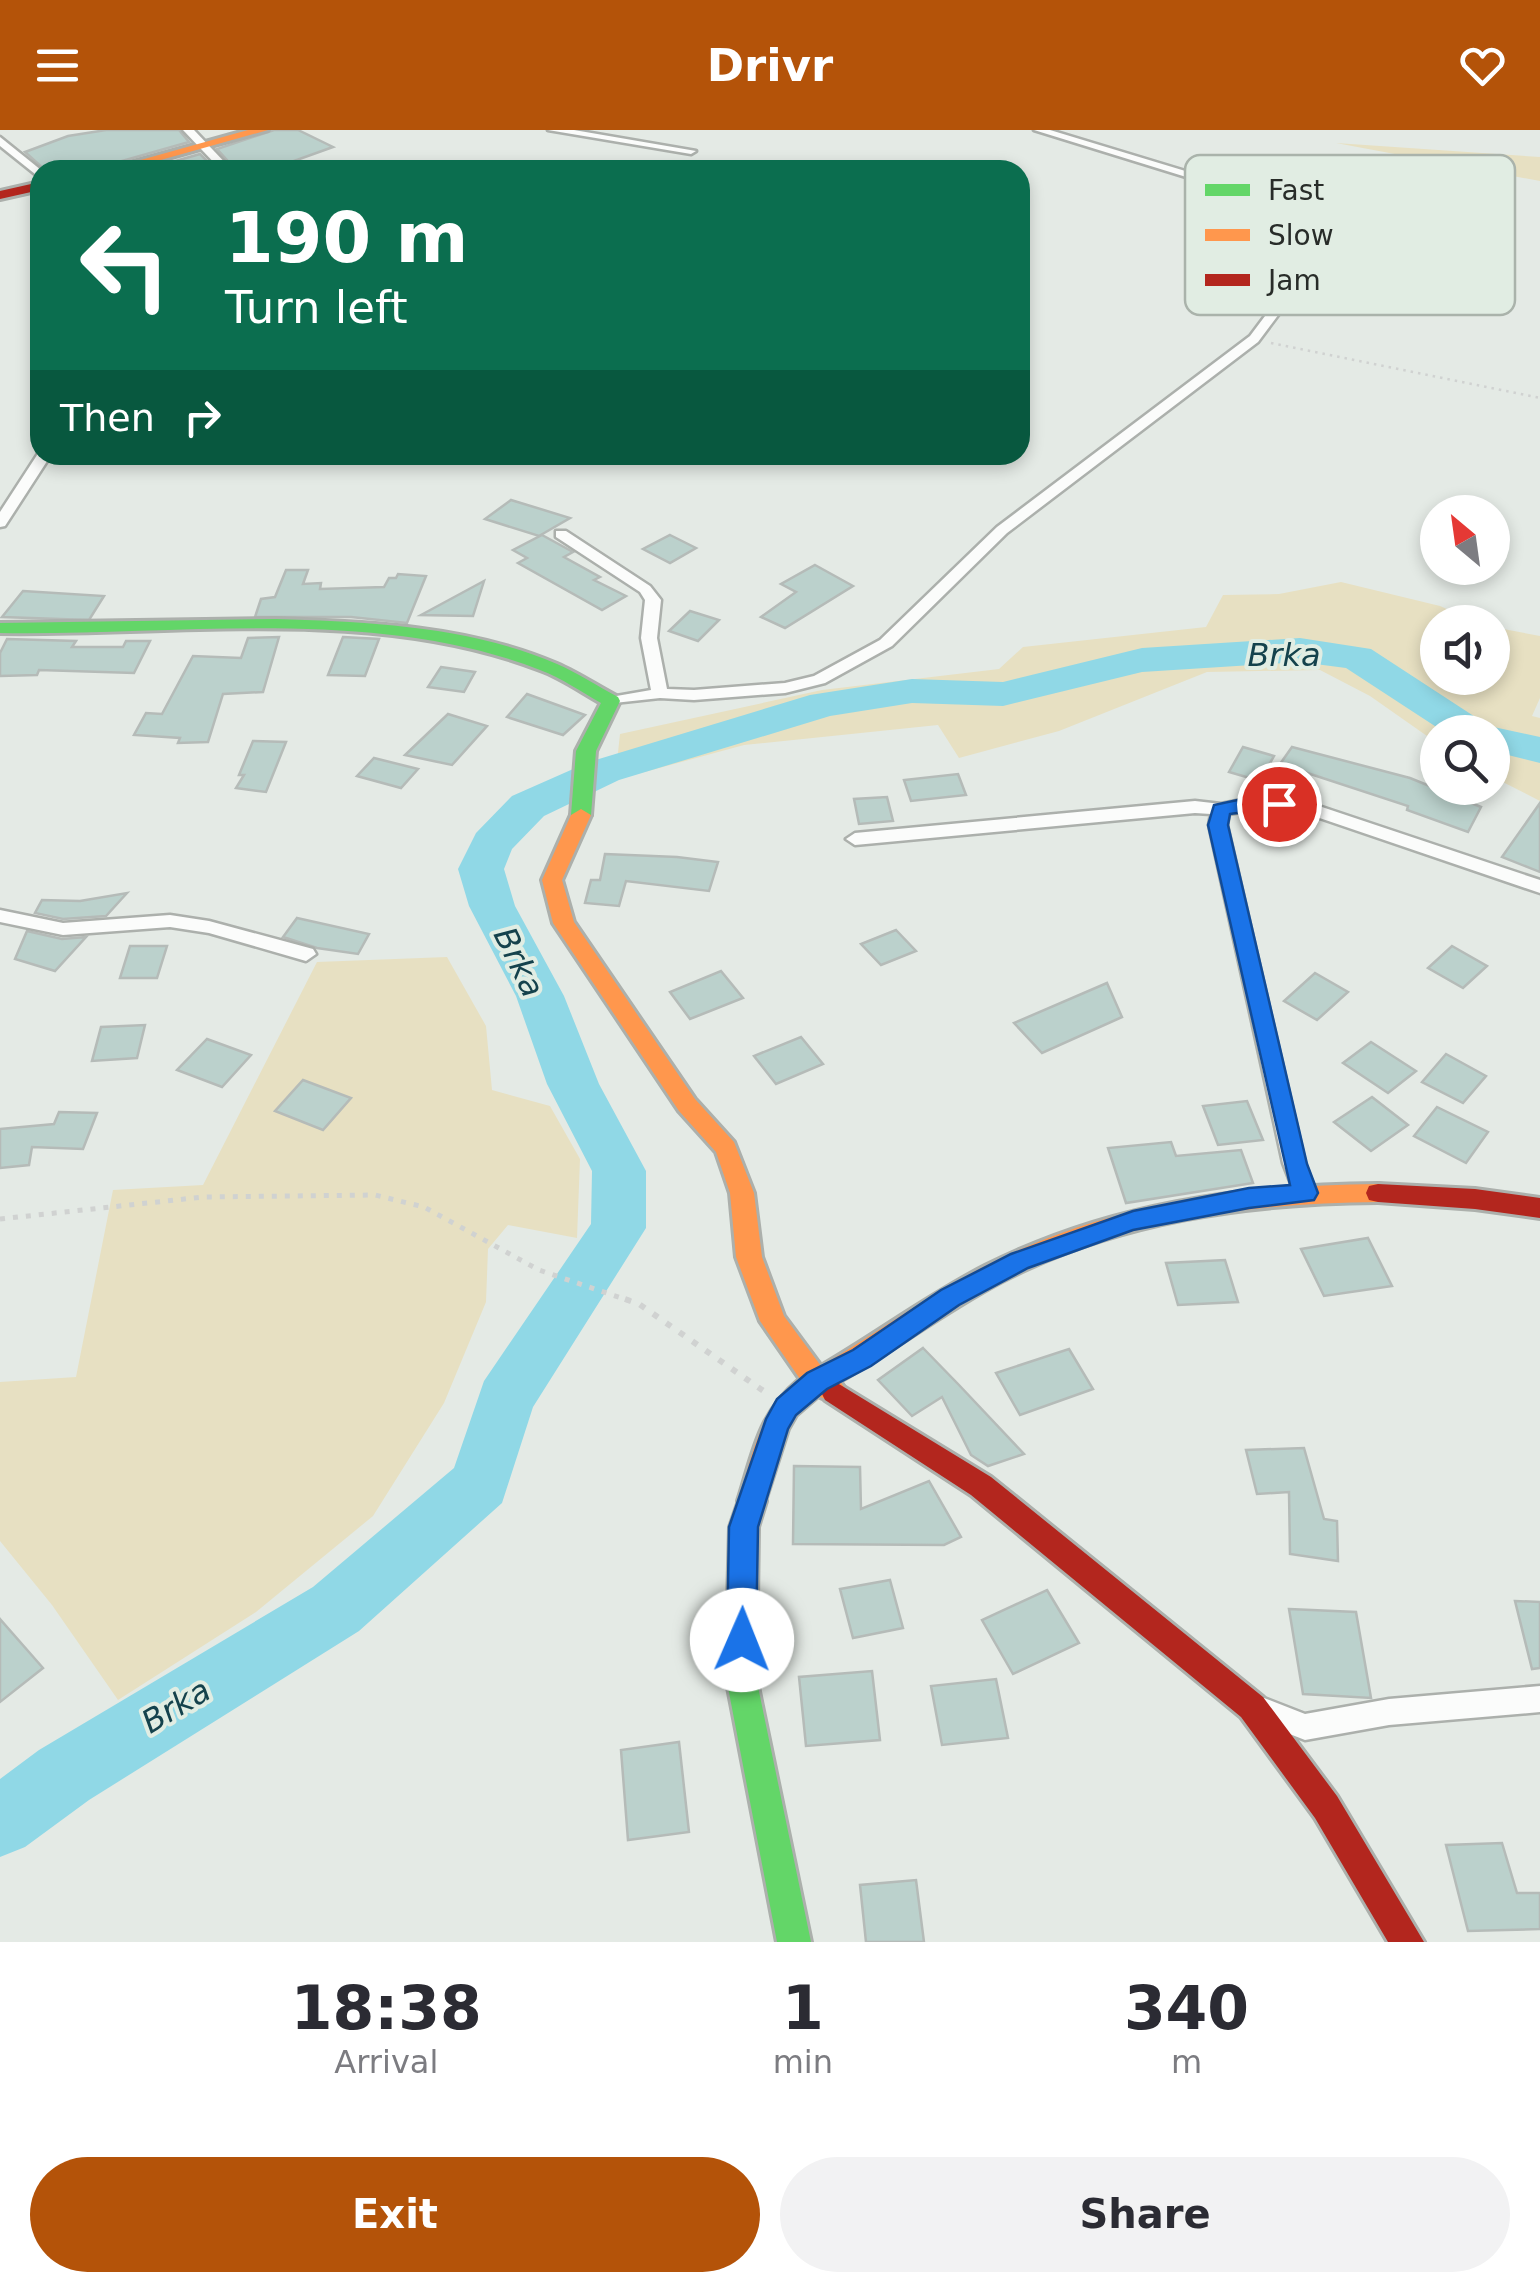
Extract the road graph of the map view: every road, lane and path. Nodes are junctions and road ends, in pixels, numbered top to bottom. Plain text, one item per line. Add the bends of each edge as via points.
1 (188, 130) edge
2 (262, 130) edge
3 (553, 130) edge
4 (1039, 130) edge
5 (0, 140) edge
6 (207, 146) junction
7 (691, 151) dead end
8 (151, 160) edge
9 (219, 160) edge
10 (30, 167) edge
11 (1185, 174) edge
12 (30, 188) edge
13 (0, 195) edge
14 (1273, 315) edge
15 (1254, 340) junction
16 (1540, 398) edge
17 (37, 465) edge
18 (0, 522) edge
19 (561, 534) dead end
20 (0, 628) edge
21 (660, 693) junction
22 (610, 701) junction
23 (1221, 810) junction
24 (856, 839) dead end
25 (1540, 887) edge
26 (0, 916) edge
27 (306, 954) dead end
28 (1305, 1193) junction
29 (1540, 1208) edge
30 (0, 1219) edge
31 (817, 1381) junction
32 (786, 1407) junction
33 (1540, 1699) edge
34 (1252, 1707) junction
35 (794, 1942) edge
36 (1408, 1942) edge

1 - 6 street
2 - 6 street
3 - 7 street
4 - 11 street
5 - 10 street
6 - 8 street
6 - 9 street
12 - 13 street
14 - 15 street
15 - 16 path
15 - 21 street via 1028,508 886,644 819,680 785,688
17 - 18 street
19 - 21 street via 653,600 650,638
20 - 22 street via 58,633 337,627 418,636 497,649 556,669
21 - 22 street
22 - 31 street via 586,751 584,810 552,880 564,923 687,1105 726,1148 742,1193 749,1257 773,1321
23 - 24 street via 1195,807
23 - 25 street via 1256,803 1301,806
23 - 28 street via 1218,825 1248,966
26 - 27 street via 64,929 170,921
28 - 29 street via 1453,1196
28 - 31 street via 1133,1220 1086,1235 950,1297
30 - 32 path via 203,1197 376,1195 424,1207 538,1270 639,1304
31 - 32 street
31 - 34 street via 981,1486
32 - 35 street via 744,1527 741,1677
33 - 34 street via 1305,1727
34 - 36 street via 1326,1807

